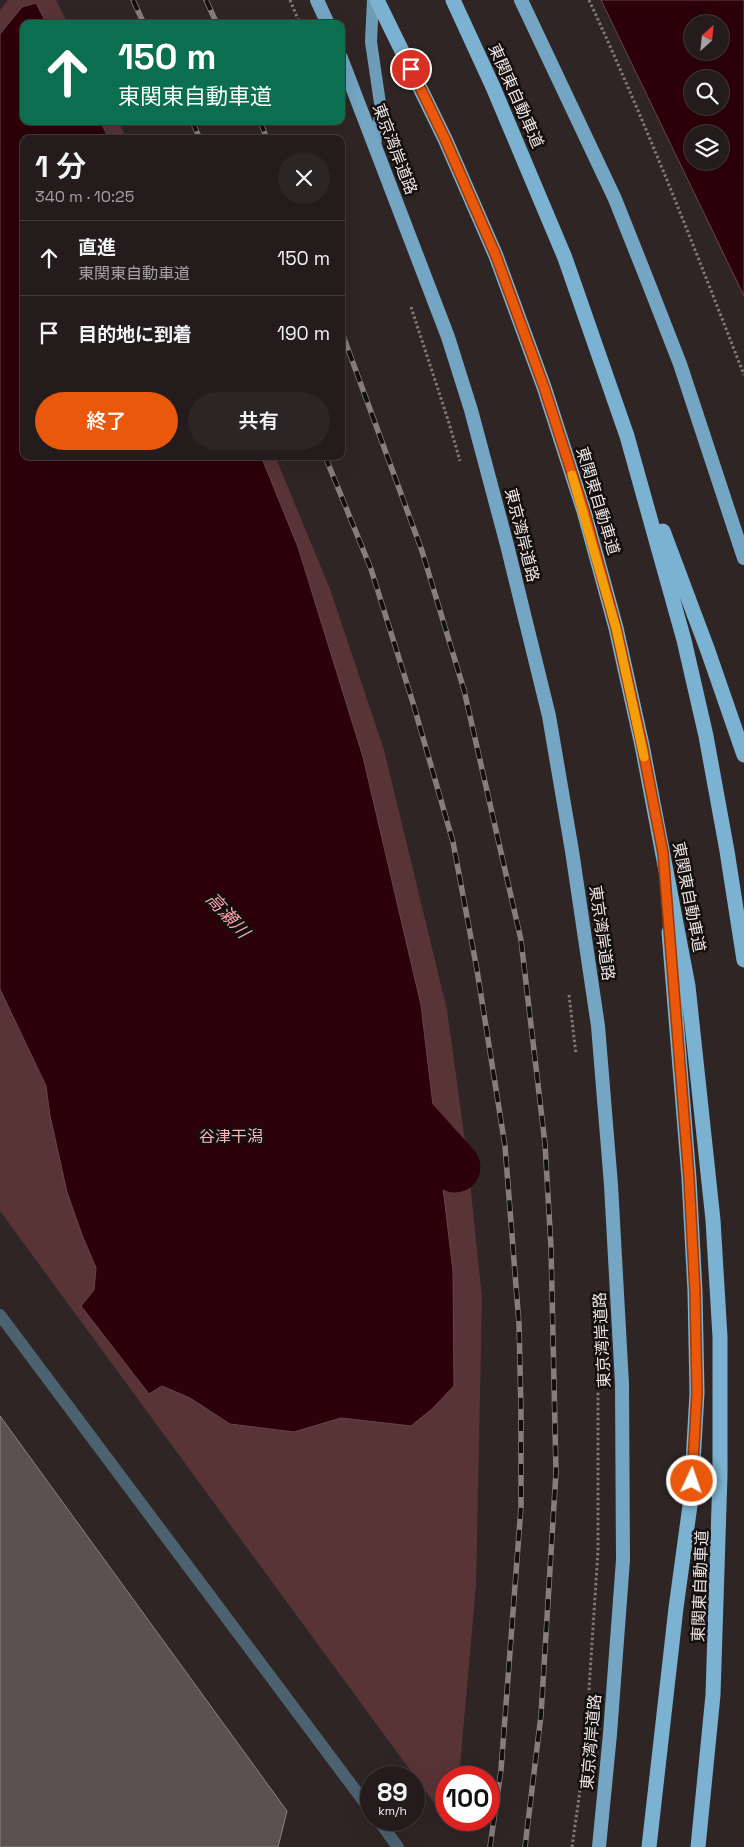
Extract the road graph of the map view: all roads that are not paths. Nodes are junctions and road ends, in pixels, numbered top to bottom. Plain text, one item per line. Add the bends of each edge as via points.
1 (317, 0) edge
2 (373, 0) edge
3 (377, 0) edge
4 (453, 0) edge
5 (521, 0) edge
6 (326, 20) edge
7 (345, 68) edge
8 (375, 145) junction
9 (627, 436) junction
10 (744, 558) edge
11 (744, 755) edge
12 (744, 960) edge
13 (681, 986) junction
14 (0, 1315) edge
15 (360, 1796) edge
16 (386, 1831) edge
17 (398, 1847) edge
18 (599, 1847) edge
19 (649, 1847) edge
20 (698, 1847) edge

1 - 6 highway
2 - 8 main road via 371,42 381,110
3 - 13 highway, 東関東自動車道 via 445,139 492,246 544,387 584,511 616,628 644,754 663,853
4 - 9 highway, 東関東自動車道 via 565,258
5 - 10 highway via 615,199 645,272 680,364
7 - 8 highway, 東京湾岸道路
8 - 18 highway, 東京湾岸道路 via 448,337 507,546 548,716 598,1026 622,1384 623,1540
9 - 11 highway
9 - 12 highway, 東関東自動車道 via 684,640 706,736
13 - 19 highway via 697,1393 691,1498
13 - 20 highway, 東関東自動車道 via 713,1220 720,1347 720,1475 713,1695
14 - 15 street
16 - 17 street

